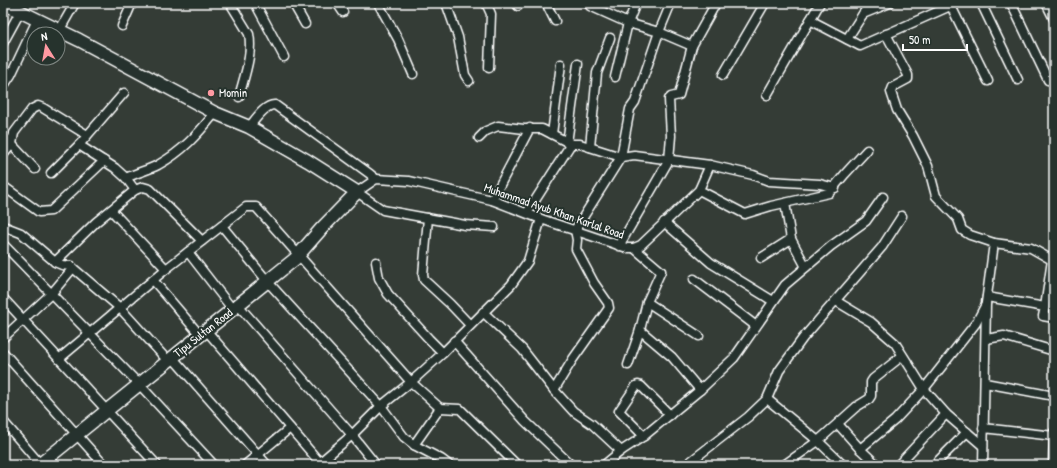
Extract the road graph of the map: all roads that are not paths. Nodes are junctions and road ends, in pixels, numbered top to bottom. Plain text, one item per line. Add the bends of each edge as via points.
1 (3, 3) edge
2 (75, 3) edge
3 (132, 3) edge
4 (230, 3) edge
5 (255, 3) edge
6 (293, 3) edge
7 (337, 3) edge
8 (378, 3) edge
9 (446, 3) edge
10 (486, 3) edge
11 (546, 3) edge
12 (588, 3) edge
13 (636, 3) edge
14 (671, 3) edge
15 (716, 3) edge
16 (765, 3) edge
17 (820, 3) edge
18 (870, 3) edge
19 (890, 3) edge
20 (981, 3) edge
21 (1011, 3) edge
22 (1046, 3) edge
23 (954, 4) edge
24 (18, 8) edge
25 (343, 12) dead end
26 (863, 14) junction
27 (1054, 19) edge
28 (37, 20) junction
29 (810, 20) junction
30 (555, 21) dead end
31 (628, 23) junction
32 (304, 24) dead end
33 (49, 26) edge
34 (62, 26) edge
35 (122, 26) dead end
36 (658, 32) junction
37 (886, 34) junction
38 (66, 35) edge
39 (610, 38) dead end
40 (847, 39) junction
41 (3, 43) edge
42 (692, 46) junction
43 (284, 57) dead end
44 (561, 64) dead end
45 (578, 64) dead end
46 (489, 68) dead end
47 (413, 74) dead end
48 (723, 75) dead end
49 (615, 77) dead end
50 (1018, 80) dead end
51 (1048, 80) dead end
52 (469, 81) dead end
53 (988, 81) dead end
54 (3, 87) edge
55 (124, 93) dead end
56 (767, 95) dead end
57 (239, 97) dead end
58 (215, 113) junction
59 (249, 126) junction
60 (530, 128) junction
61 (552, 134) junction
62 (3, 135) edge
63 (87, 135) junction
64 (479, 138) dead end
65 (12, 144) junction
66 (569, 144) junction
67 (79, 145) junction
68 (590, 147) junction
69 (867, 150) dead end
70 (3, 155) edge
71 (621, 157) junction
72 (669, 160) junction
73 (104, 161) junction
74 (710, 165) junction
75 (35, 169) dead end
76 (51, 173) dead end
77 (126, 178) junction
78 (376, 180) junction
79 (3, 186) edge
80 (835, 188) junction
81 (135, 190) junction
82 (699, 190) junction
83 (357, 192) junction
84 (883, 198) dead end
85 (492, 200) junction
86 (784, 203) junction
87 (111, 210) junction
88 (527, 213) junction
89 (902, 216) dead end
90 (428, 218) junction
91 (541, 219) junction
92 (664, 222) junction
93 (3, 226) edge
94 (222, 226) junction
95 (494, 227) dead end
96 (575, 230) junction
97 (791, 239) junction
98 (202, 241) junction
99 (994, 243) junction
100 (3, 244) edge
101 (619, 246) junction
102 (634, 248) junction
103 (188, 252) junction
104 (299, 255) junction
105 (761, 258) dead end
106 (1053, 260) edge
107 (55, 262) junction
108 (376, 262) dead end
109 (806, 267) junction
110 (73, 268) junction
111 (166, 269) junction
112 (694, 279) dead end
113 (153, 280) junction
114 (268, 282) junction
115 (52, 293) junction
116 (3, 298) edge
117 (987, 300) junction
118 (773, 301) junction
119 (836, 301) junction
120 (647, 302) junction
121 (1045, 307) junction
122 (120, 308) junction
123 (236, 308) junction
124 (483, 312) junction
125 (1054, 318) edge
126 (23, 320) junction
127 (470, 325) junction
128 (756, 326) junction
129 (640, 330) junction
130 (203, 332) junction
131 (90, 334) junction
132 (699, 336) dead end
133 (3, 338) edge
134 (986, 339) junction
135 (454, 341) junction
136 (1054, 351) edge
137 (3, 352) edge
138 (443, 352) junction
139 (902, 356) junction
140 (59, 359) junction
141 (170, 359) junction
142 (628, 365) dead end
143 (411, 382) junction
144 (985, 383) junction
145 (139, 384) junction
146 (924, 389) junction
147 (554, 390) junction
148 (700, 390) junction
149 (1054, 396) edge
150 (767, 399) junction
151 (381, 406) junction
152 (440, 408) junction
153 (107, 410) junction
154 (946, 414) junction
155 (670, 415) junction
156 (3, 422) edge
157 (838, 424) junction
158 (290, 428) junction
159 (983, 428) junction
160 (1054, 431) edge
161 (967, 432) junction
162 (77, 434) junction
163 (352, 435) junction
164 (644, 436) junction
165 (1054, 436) edge
166 (818, 441) junction
167 (414, 445) junction
168 (983, 446) junction
169 (860, 449) junction
170 (622, 451) junction
171 (258, 455) junction
172 (692, 463) edge
173 (320, 464) edge
174 (40, 465) edge
175 (104, 465) edge
176 (158, 465) edge
177 (214, 465) edge
178 (245, 465) edge
179 (267, 465) edge
180 (376, 465) edge
181 (449, 465) edge
182 (517, 465) edge
183 (570, 465) edge
184 (604, 465) edge
185 (784, 465) edge
186 (843, 465) edge
187 (877, 465) edge
188 (898, 465) edge
189 (934, 465) edge
190 (983, 465) edge
191 (1053, 465) edge

1 - 24 main road
2 - 34 street
3 - 35 street
4 - 57 street via 250,38 249,55
5 - 43 street
6 - 32 street
7 - 25 street
8 - 47 street via 398,39
9 - 52 street via 458,37 464,75
10 - 46 street via 491,14
11 - 30 street
12 - 31 street
13 - 31 street
14 - 36 street
15 - 42 street
16 - 48 street
17 - 29 street
18 - 26 street
19 - 26 street
20 - 50 street
21 - 51 street
22 - 27 street
23 - 37 street
23 - 53 street
24 - 28 main road
24 - 41 street
26 - 40 street
28 - 33 main road
28 - 54 street
29 - 40 street
29 - 56 street
31 - 36 street
31 - 49 street
36 - 42 street
36 - 71 street via 635,102 630,109
37 - 40 street via 860,46
37 - 99 street via 908,75 906,81 893,87 891,92 897,110 928,166 936,196 958,219 962,230
38 - 58 main road
39 - 68 street via 597,73
42 - 72 street via 680,95 669,99 672,136
44 - 61 street
45 - 66 street
55 - 63 street
58 - 59 main road
58 - 77 street via 183,149 157,165
59 - 78 street via 267,107 275,105
59 - 83 main road
60 - 61 street via 542,129
60 - 64 street via 498,126 486,131
60 - 85 street
61 - 66 street
62 - 65 street
63 - 65 street via 38,106 32,109 14,134
63 - 67 street
65 - 70 street
65 - 75 street
66 - 68 street
66 - 88 street
67 - 73 street
67 - 76 street
68 - 71 street
69 - 80 street
71 - 72 street via 634,155
71 - 96 street
72 - 74 street
72 - 101 street
73 - 77 street
73 - 79 street via 51,211 39,212
74 - 80 street via 769,181 820,184
74 - 82 street, Muhammad Ayub Khan Karlal Road
77 - 81 street
78 - 83 street
78 - 85 street, Muhammad Ayub Khan Karlal Road via 409,181
80 - 86 street via 829,193
81 - 87 street
81 - 98 street via 150,188
82 - 86 street via 745,214
82 - 92 street, Muhammad Ayub Khan Karlal Road
83 - 90 street via 383,210
83 - 104 main road, Tipu Sultan Road
84 - 109 street via 866,221
85 - 88 street, Muhammad Ayub Khan Karlal Road
86 - 97 street
87 - 107 street
87 - 111 street
88 - 91 street, Muhammad Ayub Khan Karlal Road
89 - 119 street via 882,248
90 - 95 street
90 - 127 street via 424,280
91 - 96 street, Muhammad Ayub Khan Karlal Road
91 - 124 street via 528,261 511,285
92 - 102 street, Muhammad Ayub Khan Karlal Road
92 - 118 street via 711,263
93 - 107 street via 21,233
94 - 98 street
94 - 104 street via 246,208 256,206
94 - 114 street
96 - 101 street, Muhammad Ayub Khan Karlal Road
96 - 147 street via 576,249 609,308
97 - 105 street
97 - 109 street
98 - 103 street
99 - 106 street via 1031,248
99 - 117 street
100 - 115 street
101 - 102 street, Muhammad Ayub Khan Karlal Road
102 - 120 street via 661,271
103 - 111 street
103 - 123 street
104 - 114 main road, Tipu Sultan Road
104 - 143 street
106 - 121 street
107 - 110 street
108 - 138 street via 379,278 388,294
109 - 118 street via 785,285
110 - 115 street
110 - 122 street
111 - 113 street
112 - 128 street
113 - 122 street
113 - 130 street
114 - 123 main road, Tipu Sultan Road
114 - 151 street
115 - 126 street
115 - 131 street
116 - 126 street
117 - 121 street
117 - 134 street
117 - 146 street via 976,323
118 - 128 street
119 - 139 street via 871,322 895,343
119 - 150 street via 803,338 779,371
120 - 129 street
120 - 132 street
121 - 125 street via 1043,316
122 - 131 street
122 - 141 street
123 - 130 main road, Tipu Sultan Road
123 - 163 street
124 - 127 street
124 - 147 street via 522,349
126 - 133 street
126 - 140 street
127 - 135 street
128 - 148 street via 734,358
129 - 142 street
129 - 148 street via 672,357
130 - 141 main road, Tipu Sultan Road
130 - 158 street
131 - 140 street
131 - 145 street
134 - 136 street via 1004,336
134 - 144 street
135 - 138 street
135 - 183 street via 525,421
137 - 162 street
138 - 143 street
139 - 146 street
139 - 157 street via 870,382 869,399
140 - 153 street
141 - 145 main road, Tipu Sultan Road
141 - 171 street
143 - 151 street
143 - 152 street
144 - 149 street
144 - 159 street
145 - 153 main road, Tipu Sultan Road
145 - 177 street
146 - 154 street
146 - 169 street via 895,420
147 - 170 street via 573,411
148 - 155 street
150 - 166 street
150 - 172 street
151 - 163 street
151 - 167 street via 404,437
152 - 167 street
152 - 182 street via 460,409
153 - 162 main road, Tipu Sultan Road
153 - 176 street
154 - 161 street
154 - 188 street
155 - 164 street
155 - 164 street via 641,386 636,386 620,411
156 - 174 street
157 - 166 street
157 - 169 street
158 - 171 street
158 - 173 street
159 - 165 street
159 - 168 street
160 - 165 street
161 - 168 street
161 - 189 street
162 - 174 main road, Tipu Sultan Road
162 - 175 street
163 - 173 street
163 - 180 street
164 - 170 street
165 - 191 street
166 - 185 street
166 - 186 street
167 - 181 street
168 - 190 street
169 - 187 street
170 - 184 street
171 - 178 street
171 - 179 street

